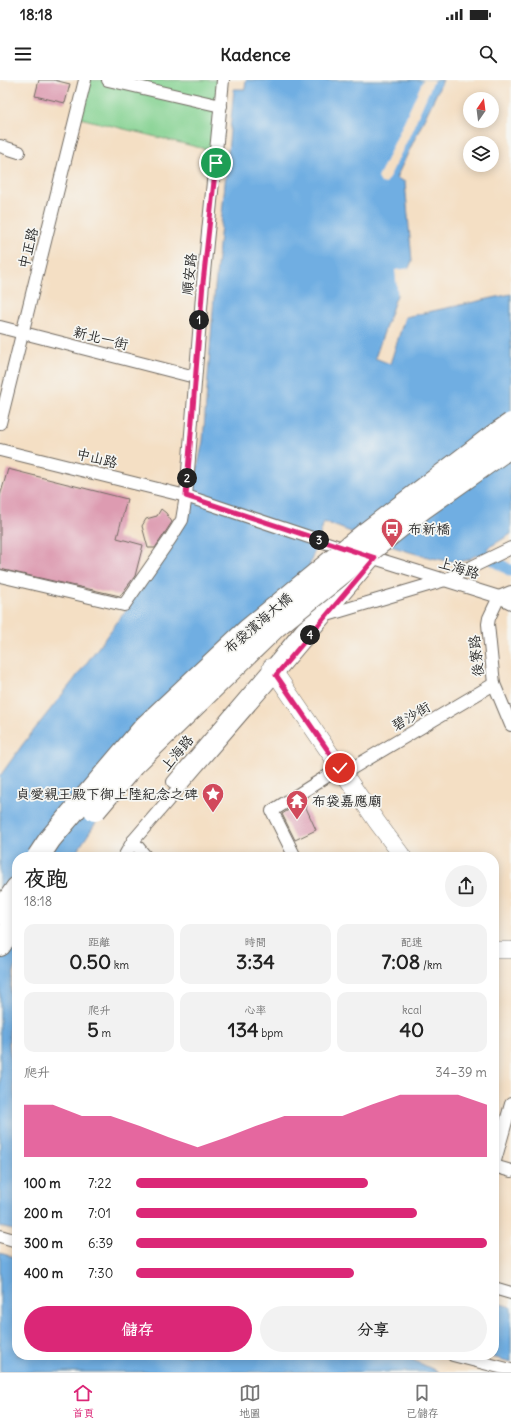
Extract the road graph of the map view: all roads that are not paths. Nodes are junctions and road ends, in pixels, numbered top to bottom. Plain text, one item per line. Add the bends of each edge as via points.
1 (85, 80) edge
2 (108, 80) edge
3 (223, 80) edge
4 (221, 106) junction
5 (0, 146) edge
6 (19, 152) dead end
7 (0, 327) edge
8 (22, 333) junction
9 (194, 377) junction
10 (0, 423) edge
11 (511, 424) edge
12 (511, 446) edge
13 (0, 450) edge
14 (186, 496) junction
15 (511, 548) edge
16 (375, 558) junction
17 (0, 576) edge
18 (445, 580) junction
19 (511, 592) edge
20 (499, 597) junction
21 (511, 603) edge
22 (327, 615) junction
23 (274, 671) junction
24 (494, 684) junction
25 (511, 725) edge
26 (342, 770) junction
27 (133, 841) junction
28 (41, 852) edge
29 (59, 852) edge
30 (127, 852) edge
31 (142, 852) edge
32 (292, 852) edge
33 (399, 852) edge
34 (12, 895) edge
35 (0, 913) edge
36 (12, 926) edge
37 (0, 945) edge
38 (499, 950) edge
39 (511, 950) edge
40 (511, 1104) edge
41 (499, 1147) edge
42 (499, 1167) edge
43 (511, 1171) edge
44 (0, 1236) edge
45 (12, 1240) edge
46 (499, 1289) edge
47 (511, 1293) edge
48 (472, 1360) edge
49 (511, 1370) edge

1 - 8 street, 中正路
2 - 4 street
3 - 4 street, 順安路
4 - 9 street, 順安路
5 - 6 street
7 - 8 street, 新北一街
8 - 9 street, 新北一街
8 - 10 street, 中正路
9 - 14 street, 順安路
11 - 28 highway, 布袋濱海大橋, bridge via 365,534 248,630 145,727
12 - 29 highway, 布袋濱海大橋, bridge via 424,508 275,627 134,764
13 - 14 street, 中山路
14 - 16 street, 上海路
14 - 17 street, 順安路 via 182,520 124,605
15 - 18 street
16 - 18 street, 上海路
16 - 22 street, 上海路
16 - 23 street, 上海路 via 361,565 317,610
18 - 20 street, 上海路
18 - 22 street
19 - 20 street
20 - 21 street, 上海路
20 - 24 street, 後寮路 via 488,624
22 - 23 street, 上海路
23 - 26 main road
23 - 27 street, 上海路
24 - 25 street, 後寮路
24 - 26 street, 碧沙街
26 - 32 street, 碧沙街 via 272,811
26 - 33 main road
27 - 30 street, 上海路
27 - 31 street
34 - 35 highway
36 - 37 highway
38 - 39 main road
40 - 41 street
42 - 43 street
44 - 45 street
46 - 47 street
48 - 49 street

